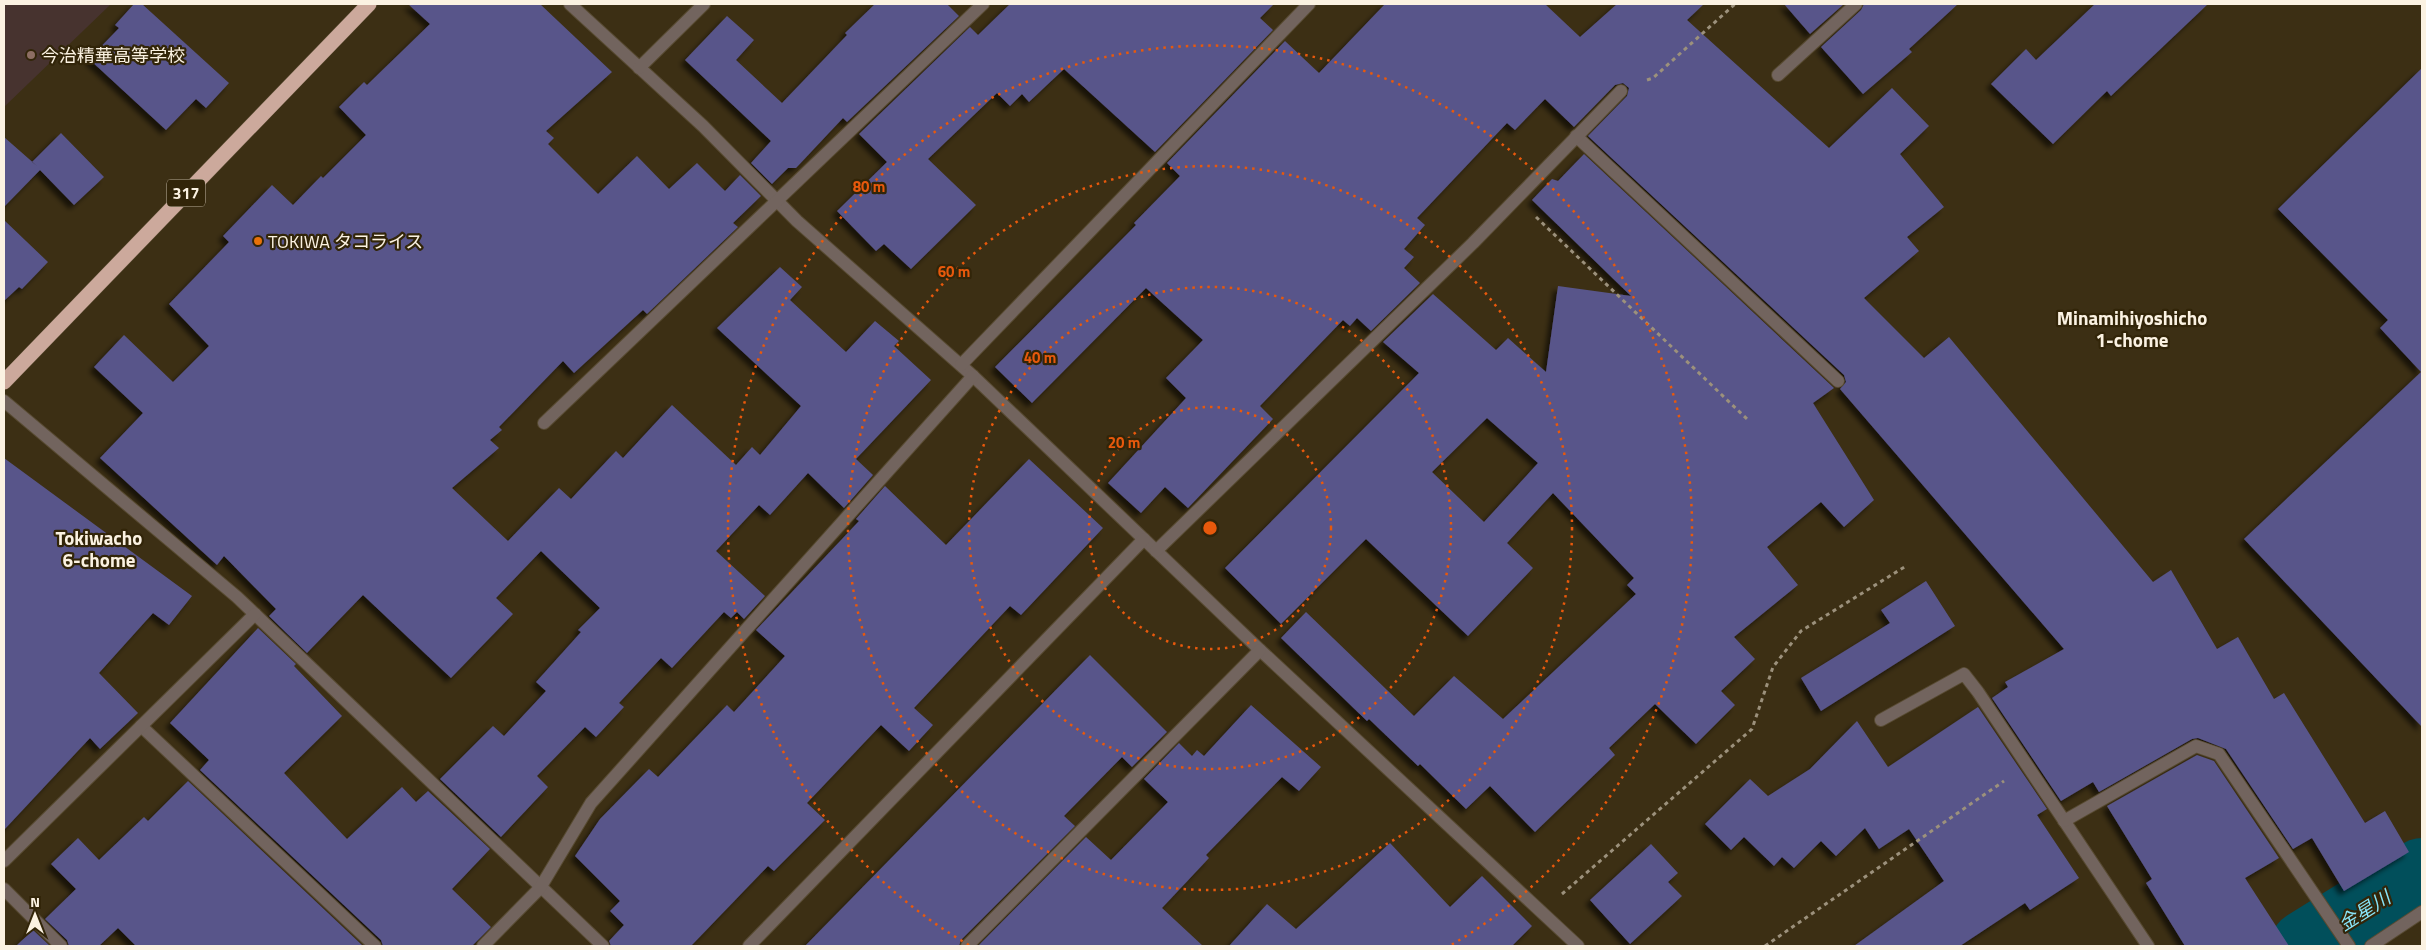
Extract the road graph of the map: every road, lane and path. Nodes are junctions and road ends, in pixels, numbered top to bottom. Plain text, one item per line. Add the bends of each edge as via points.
1 (369, 4) edge
2 (570, 4) edge
3 (704, 4) edge
4 (984, 4) edge
5 (1309, 4) edge
6 (1735, 4) edge
7 (1856, 4) edge
8 (639, 68) junction
9 (1778, 75) dead end
10 (1621, 91) joint
11 (1576, 136) junction
12 (1517, 198) junction
13 (777, 201) junction
14 (961, 365) junction
15 (973, 376) junction
16 (1838, 381) dead end
17 (4, 382) edge
18 (4, 401) edge
19 (1747, 419) dead end
20 (544, 422) dead end
21 (1144, 539) junction
22 (1156, 551) junction
23 (1906, 566) dead end
24 (255, 614) junction
25 (1260, 650) junction
26 (1881, 720) dead end
27 (141, 726) junction
28 (2027, 765) junction
29 (2064, 821) junction
30 (4, 861) edge
31 (540, 888) junction
32 (4, 889) edge
33 (1542, 912) junction
34 (2422, 912) edge
35 (60, 946) edge
36 (374, 946) edge
37 (483, 946) edge
38 (603, 946) edge
39 (749, 946) edge
40 (967, 946) edge
41 (1578, 946) edge
42 (1765, 946) edge
43 (2148, 946) edge
44 (2349, 946) edge
45 (2371, 946) edge

1 - 17 highway, 317
2 - 8 street
3 - 8 street
4 - 13 street
5 - 14 street
6 - 10 path via 1653,78
7 - 9 street
8 - 13 street via 703,126
10 - 11 street
11 - 12 street
11 - 16 street
12 - 19 path
12 - 22 street
13 - 14 street
13 - 20 street
14 - 15 street
15 - 21 street
15 - 31 street via 591,804
18 - 24 street
21 - 22 street
21 - 39 street
22 - 25 street
23 - 33 path via 1801,631 1773,667 1752,729
24 - 27 street
24 - 31 street
25 - 33 street
25 - 40 street
26 - 28 street via 1964,674
27 - 30 street
27 - 36 street
28 - 29 street
28 - 42 path
29 - 43 street
29 - 44 street via 2196,746 2219,754
31 - 37 street
31 - 38 street
32 - 35 street
33 - 41 street
34 - 45 street

